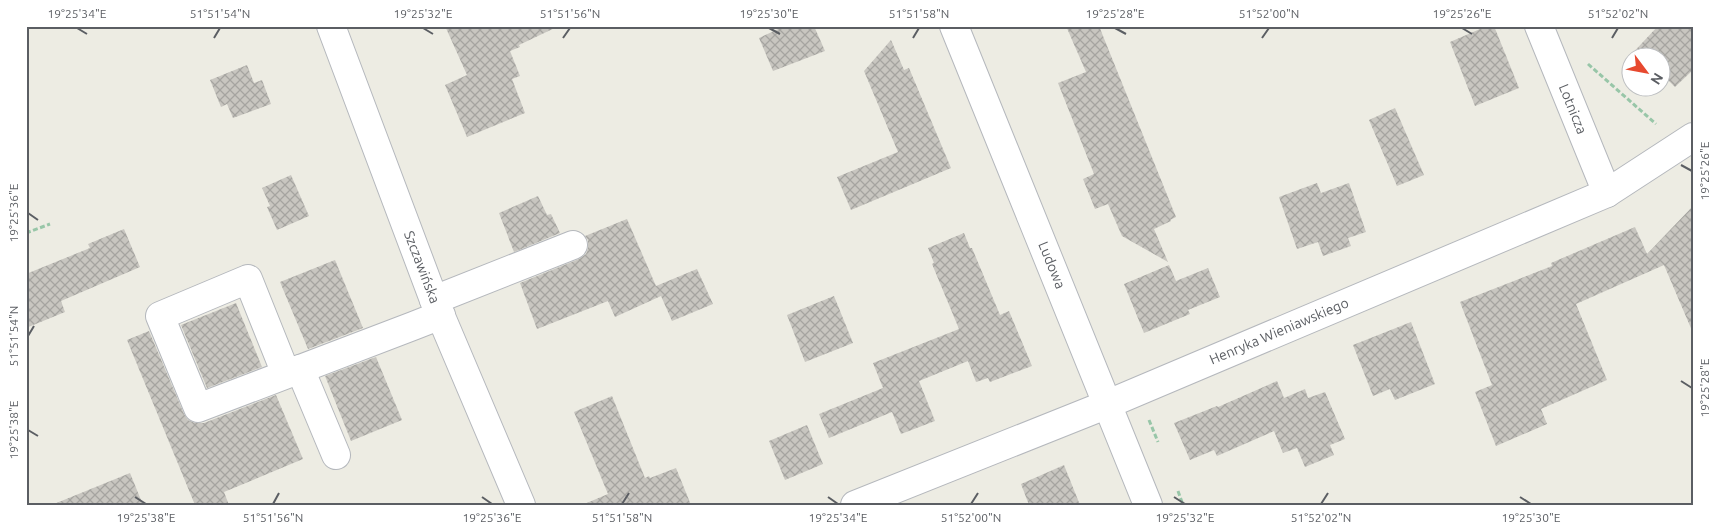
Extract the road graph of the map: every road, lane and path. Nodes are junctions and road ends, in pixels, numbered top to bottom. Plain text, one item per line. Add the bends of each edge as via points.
1 (331, 26) edge
2 (954, 26) edge
3 (1539, 26) edge
4 (1583, 60) dead end
5 (1657, 124) dead end
6 (1693, 137) edge
7 (1607, 193) junction
8 (50, 224) dead end
9 (26, 233) edge
10 (573, 244) dead end
11 (438, 308) junction
12 (294, 371) junction
13 (1108, 404) junction
14 (336, 455) dead end
15 (521, 505) edge
16 (855, 505) edge
17 (1148, 505) edge

1 - 11 street, Szczawińska
2 - 13 street, Ludowa
3 - 7 street, Lotnicza
4 - 5 path
6 - 7 street, Henryka Wieniawskiego
7 - 13 street, Henryka Wieniawskiego
8 - 9 path
10 - 11 street
11 - 12 street
11 - 15 street, Szczawińska
12 - 12 street via 198,408 160,316 248,279
12 - 14 street
13 - 16 street, Henryka Wieniawskiego
13 - 17 street, Ludowa

